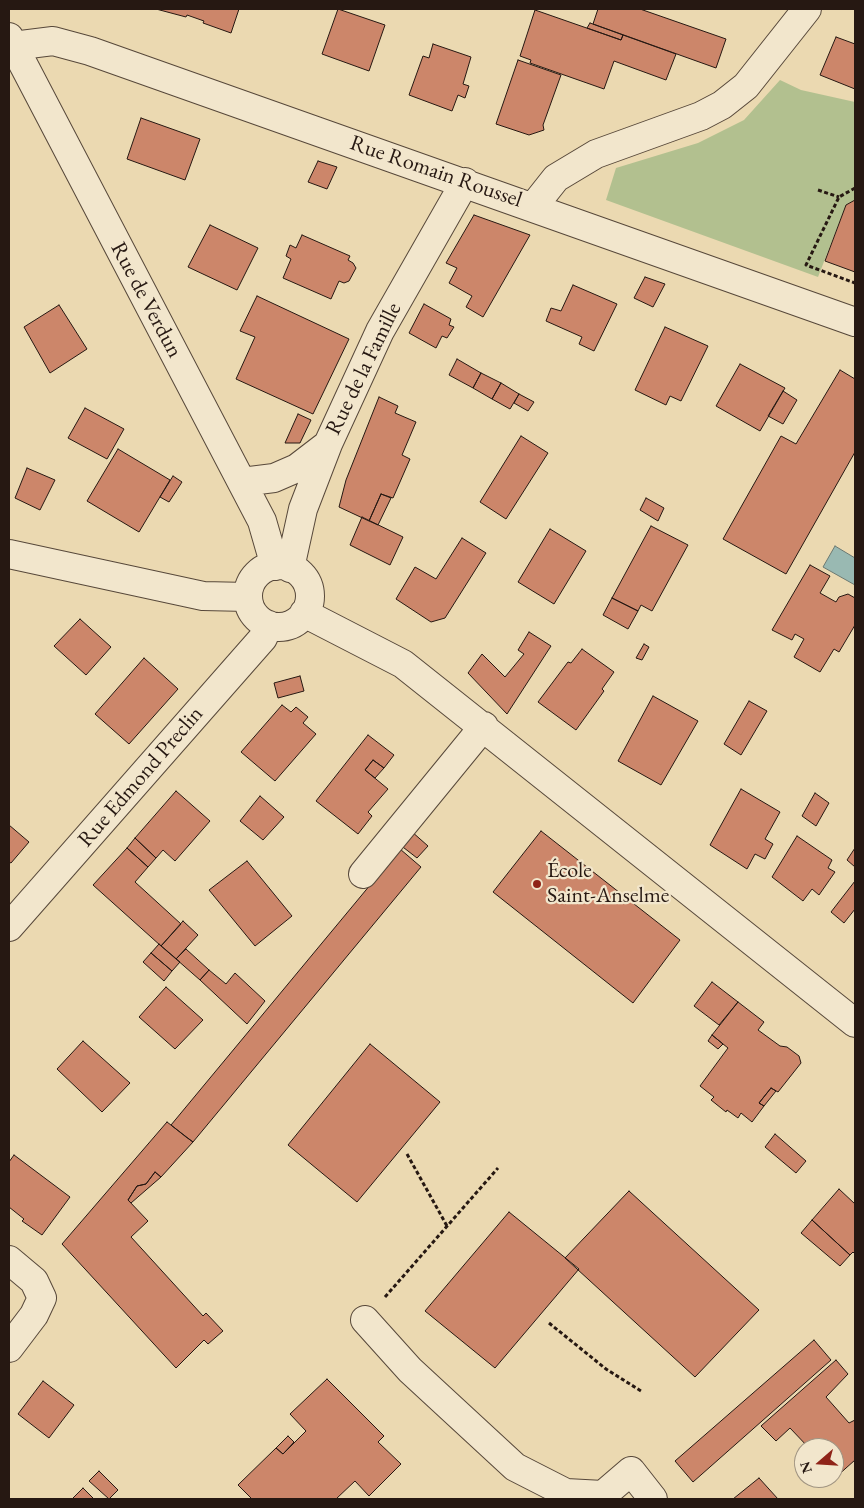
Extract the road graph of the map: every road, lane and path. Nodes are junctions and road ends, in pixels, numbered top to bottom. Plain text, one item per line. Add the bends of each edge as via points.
1 (806, 9) edge
2 (11, 41) edge
3 (465, 182) junction
4 (855, 188) edge
5 (818, 190) dead end
6 (839, 197) junction
7 (533, 207) junction
8 (855, 283) edge
9 (855, 322) edge
10 (328, 444) junction
11 (242, 482) junction
12 (9, 554) edge
13 (282, 567) junction
14 (248, 597) junction
15 (304, 613) junction
16 (269, 625) junction
17 (484, 726) junction
18 (363, 874) dead end
19 (9, 927) edge
20 (855, 1023) edge
21 (408, 1154) dead end
22 (498, 1168) dead end
23 (447, 1226) junction
24 (9, 1260) edge
25 (365, 1320) joint
26 (549, 1323) dead end
27 (9, 1348) edge
28 (642, 1390) dead end
29 (604, 1497) edge
30 (653, 1499) edge

1 - 7 street via 746,86 722,105 701,116 596,154 556,178
2 - 3 street, Rue Romain Roussel via 53,41 90,50
2 - 11 street, Rue de Verdun
3 - 7 street, Rue Romain Roussel
3 - 10 street, Rue de la Famille via 380,331
4 - 6 path
5 - 6 path
6 - 8 path via 806,266
7 - 9 street, Rue Romain Roussel
10 - 11 street via 297,468 274,478
10 - 13 street, Rue de la Famille
11 - 13 street, Rue de Verdun
12 - 14 street via 203,596
13 - 14 street via 261,571 253,578
13 - 15 street via 305,580 309,600
14 - 16 street via 255,616
15 - 16 street via 292,624 282,627
15 - 17 street via 403,664
16 - 19 street, Rue Edmond Preclin via 263,638
17 - 18 street
17 - 20 street
21 - 23 path
22 - 23 path
23 - 25 path
24 - 27 street via 34,1281 42,1298 34,1315
25 - 29 street via 410,1370 515,1467 566,1493
26 - 28 path via 606,1369
29 - 30 street via 631,1471

